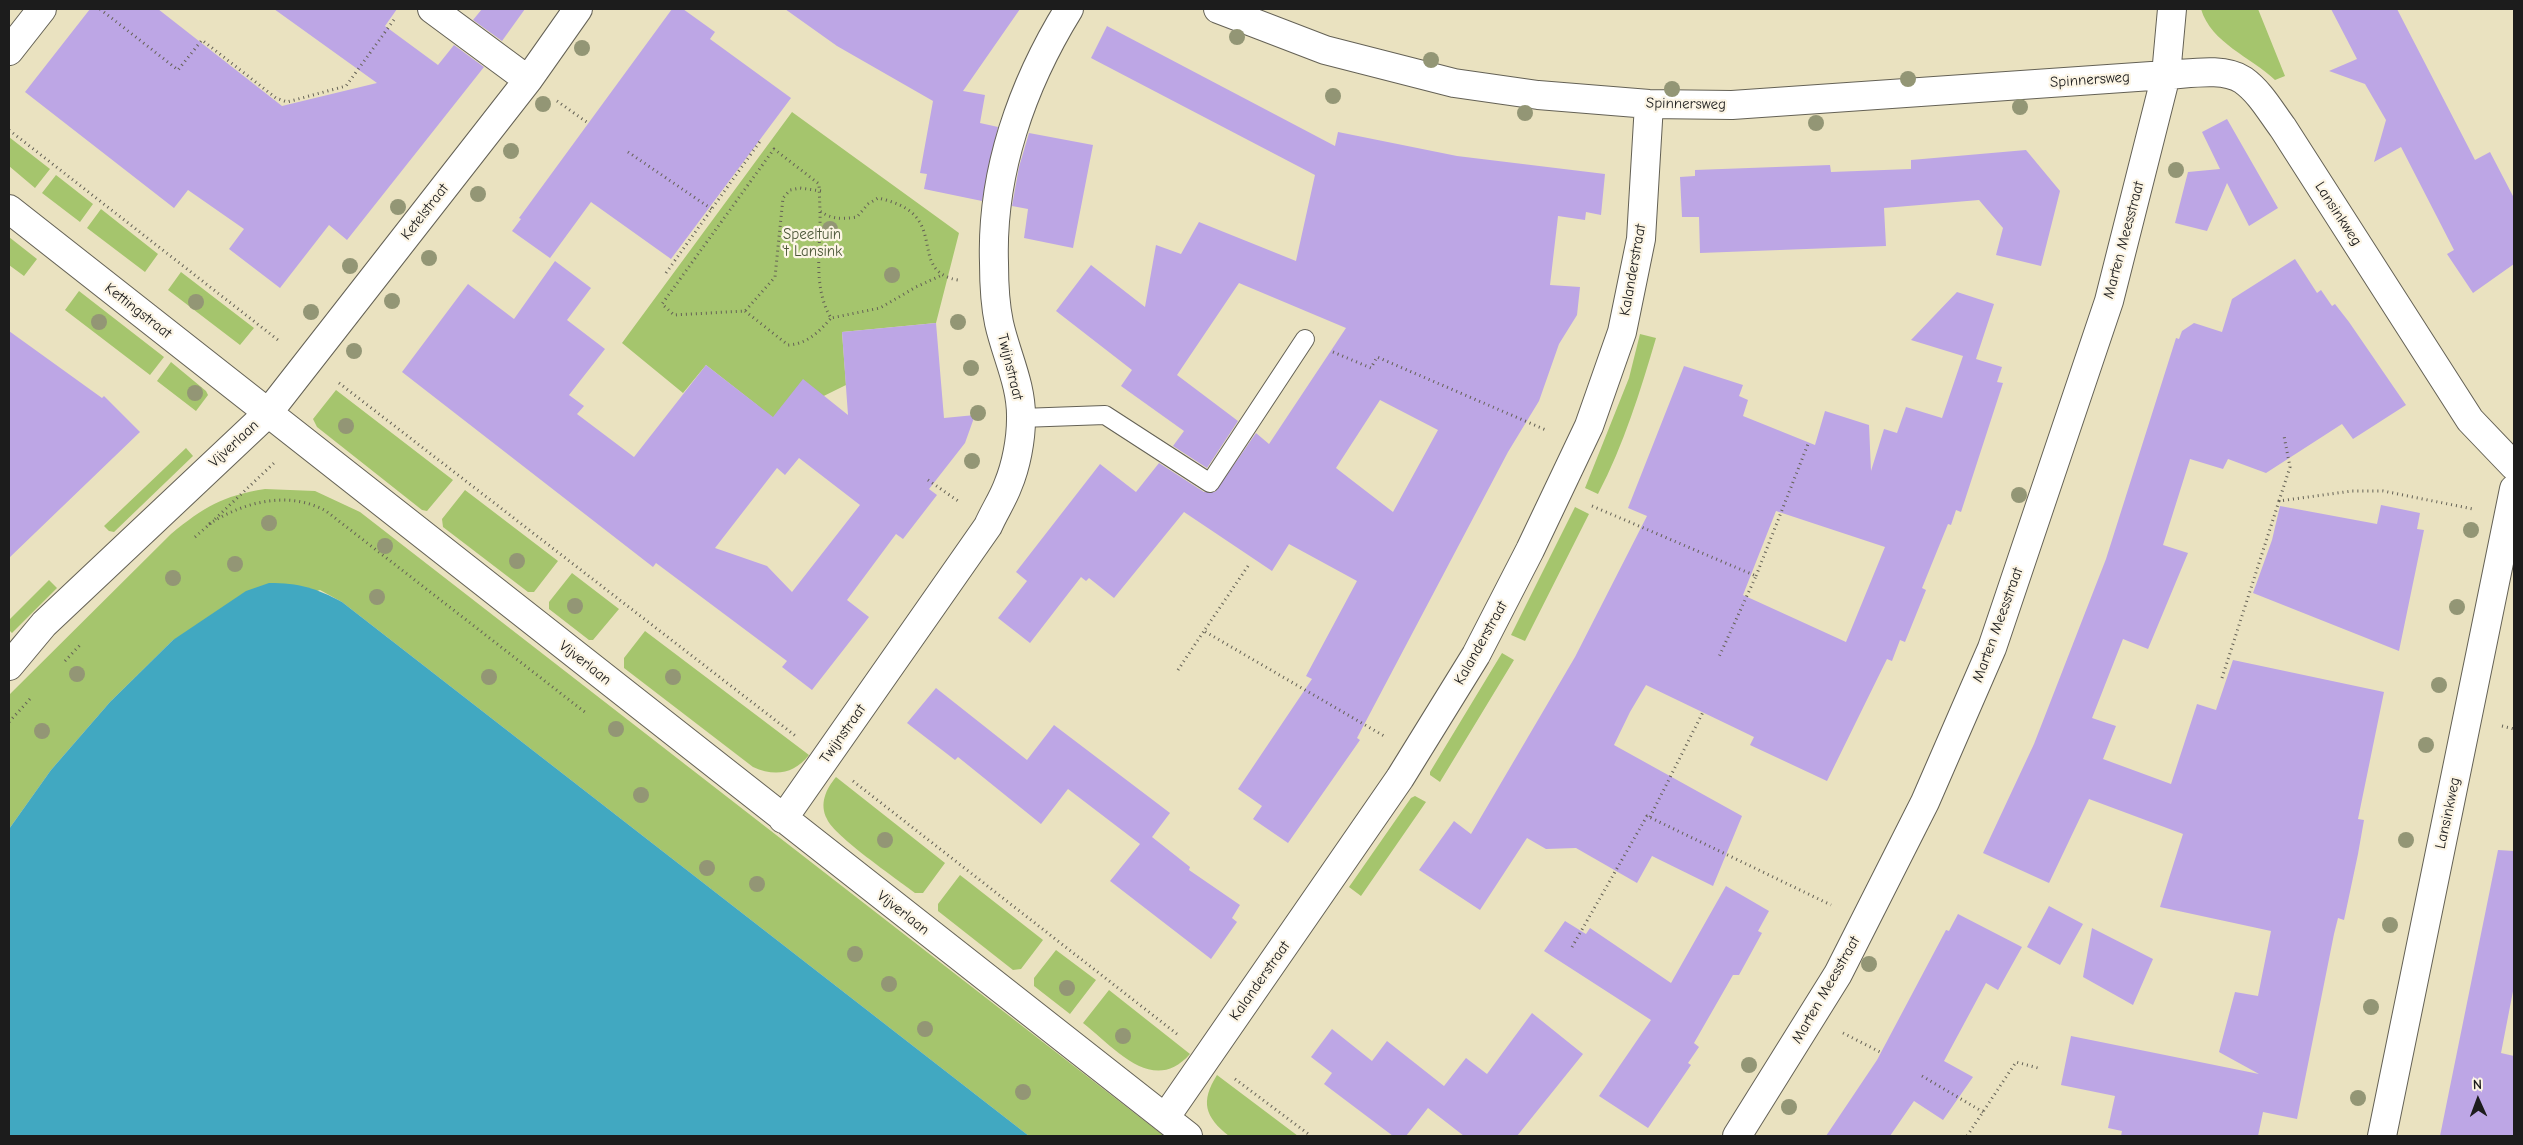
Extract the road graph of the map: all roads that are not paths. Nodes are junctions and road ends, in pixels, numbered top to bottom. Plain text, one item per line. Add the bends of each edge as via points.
1 (42, 9) edge
2 (432, 9) edge
3 (578, 9) edge
4 (1069, 9) edge
5 (1218, 9) edge
6 (2172, 9) edge
7 (9, 51) edge
8 (2166, 75) junction
9 (528, 80) junction
10 (1648, 104) junction
11 (9, 210) edge
12 (1305, 339) road end
13 (268, 413) junction
14 (1021, 418) junction
15 (2514, 466) edge
16 (2514, 490) edge
17 (9, 666) edge
18 (783, 819) junction
19 (1165, 1118) junction
20 (1188, 1136) edge
21 (1737, 1136) edge
22 (2382, 1136) edge

1 - 7 street
2 - 9 street
3 - 9 street, Ketelstraat
4 - 14 street, Twijnstraat via 1051,38 1012,131 995,210 994,263 999,323 1015,376
5 - 10 street, Spinnersweg via 1325,50 1454,84
6 - 8 street
8 - 10 street, Spinnersweg via 1732,105
8 - 15 street, Lansinkweg via 2223,73 2242,80 2260,96 2470,420
8 - 21 street, Marten Meesstraat via 2109,301 1992,648 1925,802 1838,974
9 - 13 street, Ketelstraat
10 - 19 street, Kalanderstraat via 1641,239 1622,332 1580,445 1558,492 1476,655 1415,754
11 - 13 street, Kettingstraat
12 - 14 lane via 1210,483 1105,415
13 - 17 street, Vijverlaan via 44,624
13 - 18 street, Vijverlaan
14 - 18 street, Twijnstraat via 1017,453 1008,485 988,526
16 - 22 street, Lansinkweg
18 - 19 street, Vijverlaan
19 - 20 street, Vijverlaan

